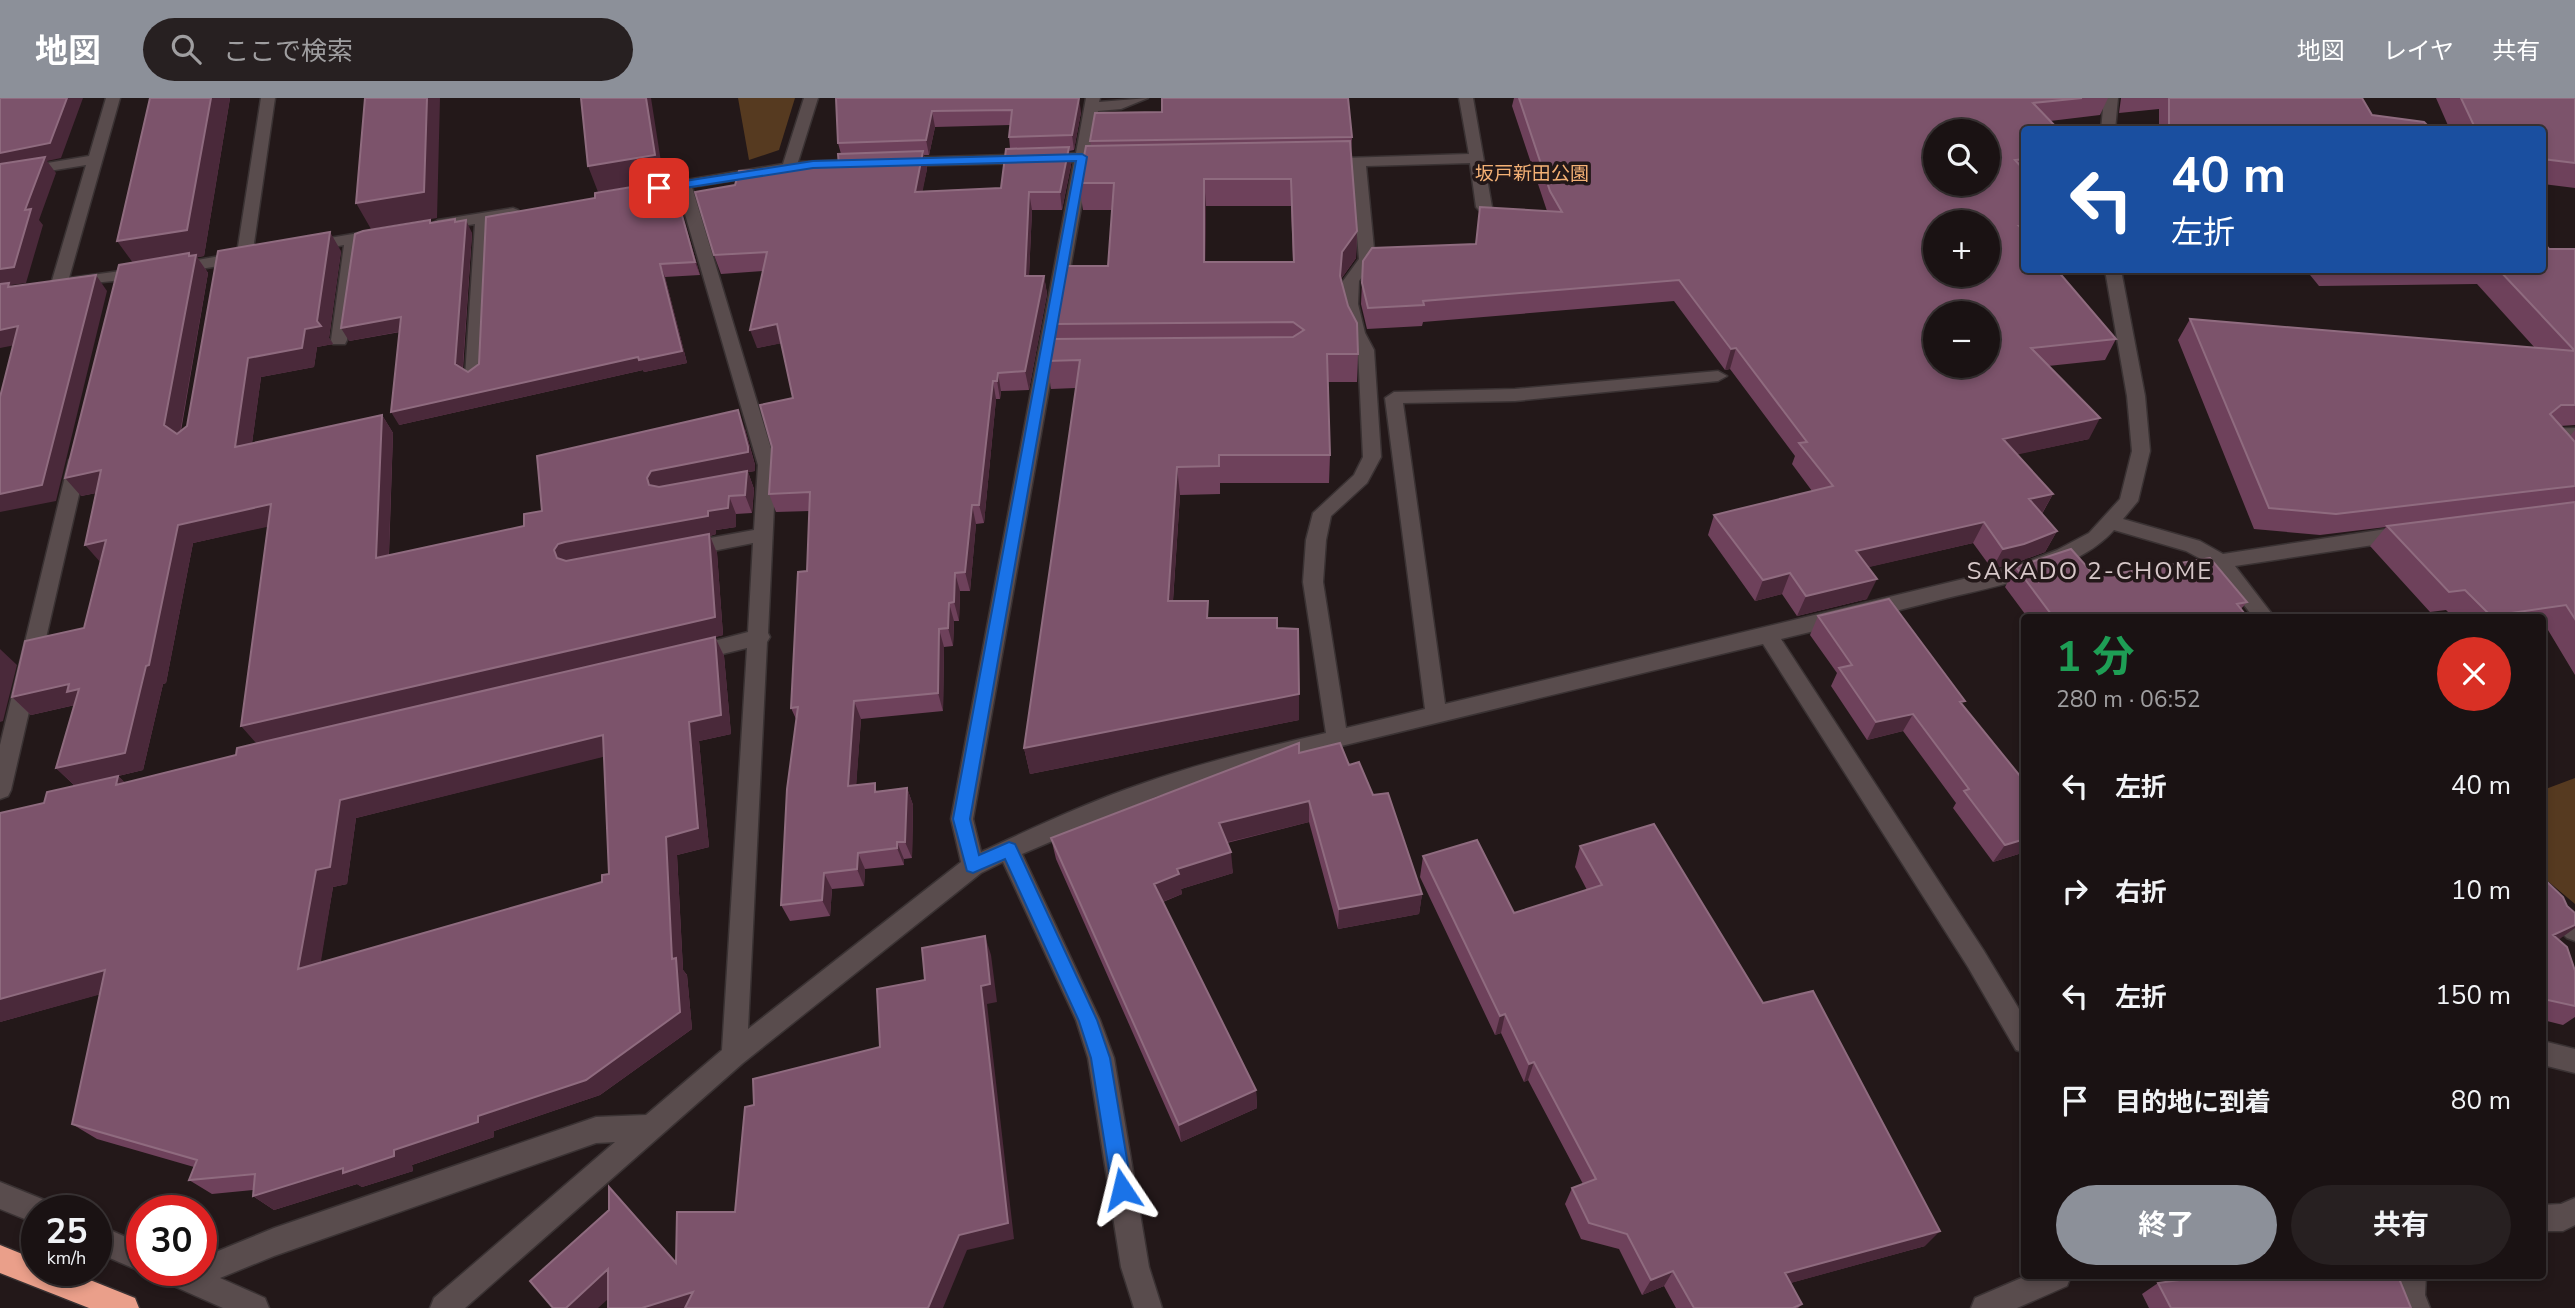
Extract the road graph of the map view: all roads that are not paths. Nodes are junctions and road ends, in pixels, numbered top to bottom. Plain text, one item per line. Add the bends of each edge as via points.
1 (113, 98) edge
2 (268, 98) edge
3 (811, 98) edge
4 (1141, 98) edge
5 (1466, 98) edge
6 (2111, 98) edge
7 (1092, 103) edge
8 (2109, 126) edge
9 (1477, 158) junction
10 (95, 159) junction
11 (1331, 162) edge
12 (1358, 162) junction
13 (1084, 163) junction
14 (789, 167) junction
15 (0, 175) edge
16 (684, 184) junction
17 (617, 195) edge
18 (1484, 207) edge
19 (523, 211) edge
20 (483, 218) junction
21 (418, 228) edge
22 (392, 233) edge
23 (353, 239) junction
24 (285, 250) edge
25 (2114, 273) edge
26 (339, 340) edge
27 (1718, 376) dead end
28 (474, 377) edge
29 (2575, 434) edge
30 (83, 439) edge
31 (2575, 470) edge
32 (766, 478) junction
33 (742, 483) edge
34 (2110, 522) junction
35 (2427, 530) edge
36 (762, 535) junction
37 (669, 552) edge
38 (2221, 561) junction
39 (2262, 614) edge
40 (1768, 635) junction
41 (760, 638) junction
42 (678, 657) edge
43 (1436, 714) junction
44 (1338, 737) junction
45 (0, 790) edge
46 (1009, 849) junction
47 (973, 866) junction
48 (2546, 904) edge
49 (2575, 931) edge
50 (2021, 1035) edge
51 (734, 1055) junction
52 (2546, 1055) edge
53 (2575, 1061) edge
54 (652, 1127) junction
55 (0, 1195) edge
56 (21, 1204) edge
57 (2575, 1211) edge
58 (2546, 1218) edge
59 (0, 1259) edge
60 (217, 1261) edge
61 (2050, 1279) edge
62 (2412, 1279) edge
63 (205, 1286) edge
64 (125, 1308) edge
65 (255, 1308) edge
66 (444, 1308) edge
67 (1148, 1308) edge
68 (1985, 1308) edge
69 (2416, 1308) edge

1 - 10 street
2 - 10 street via 251,256 220,267 119,284 53,285
3 - 14 street
4 - 7 street via 1116,106
5 - 9 street
6 - 8 street
7 - 13 street
9 - 12 street
9 - 18 street
10 - 15 street
11 - 12 street
12 - 44 street via 1367,259 1351,281 1350,304 1366,350 1372,457 1362,479 1322,513 1313,582
13 - 14 street
13 - 47 street via 1052,359 962,819
14 - 16 street
16 - 17 street
16 - 32 street via 767,465
19 - 20 street
20 - 21 street
20 - 28 street
22 - 23 street
23 - 24 street
23 - 26 street
25 - 34 street via 2141,451 2129,501
27 - 43 street via 1515,395 1394,398
29 - 31 street via 2543,435
30 - 45 street
32 - 33 street
32 - 36 street
34 - 38 street via 2193,545
34 - 40 street via 2096,538 2018,573
35 - 38 street
36 - 37 street
36 - 41 street
38 - 39 street
40 - 43 street
40 - 50 street
41 - 42 street
41 - 51 street
43 - 44 street
44 - 46 street via 1149,790
46 - 47 street
46 - 67 street via 1101,1058 1135,1267
47 - 51 street
48 - 49 street
51 - 54 street
52 - 53 street
54 - 60 street via 596,1130
54 - 66 street
55 - 56 street
57 - 58 street
59 - 64 highway
61 - 68 street
62 - 69 street
63 - 65 street

